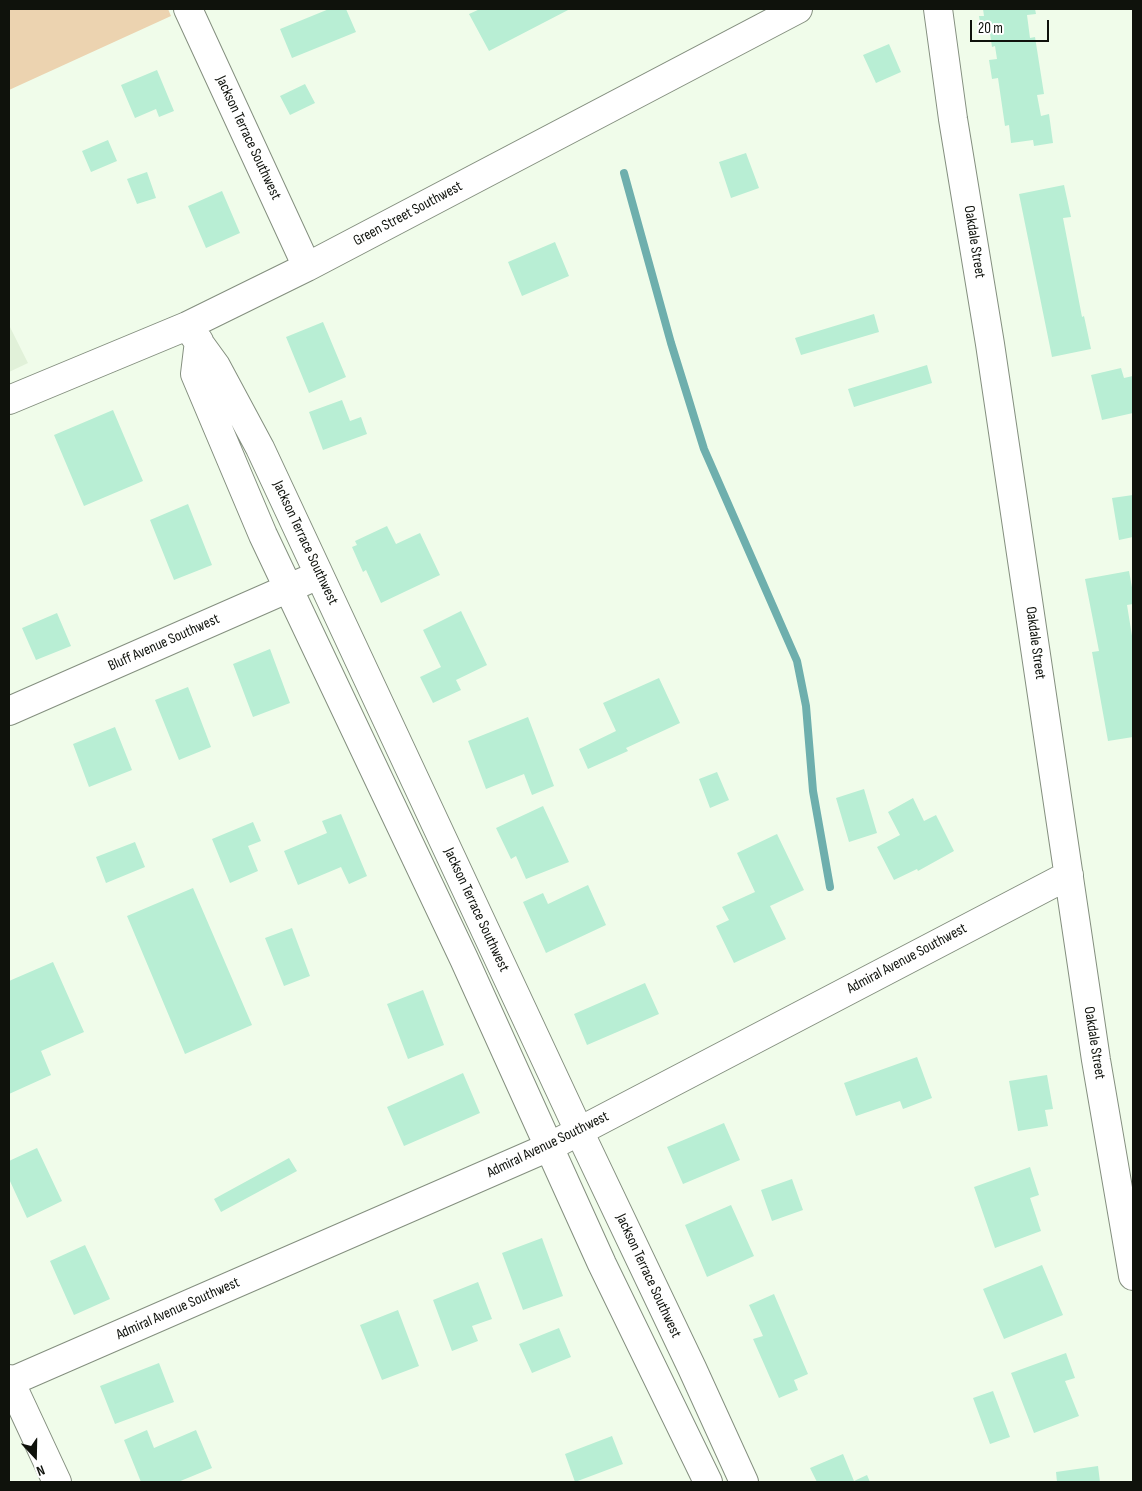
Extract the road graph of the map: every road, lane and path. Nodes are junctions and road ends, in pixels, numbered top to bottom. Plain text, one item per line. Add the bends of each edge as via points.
1 (188, 9) edge
2 (798, 9) edge
3 (938, 9) edge
4 (307, 268) junction
5 (193, 334) junction
6 (9, 400) edge
7 (320, 575) junction
8 (288, 589) junction
9 (9, 711) edge
10 (1069, 875) junction
11 (579, 1131) junction
12 (549, 1147) junction
13 (1133, 1276) edge
14 (10, 1381) edge
15 (57, 1482) edge
16 (708, 1482) edge
17 (744, 1482) edge

1 - 4 street, Jackson Terrace Southwest
2 - 4 street, Green Street Southwest
3 - 10 street, Oakdale Street
4 - 5 street, Green Street Southwest
5 - 6 street, Green Street Southwest
5 - 7 street, Jackson Terrace Southwest via 216,366 260,448
5 - 8 street, Jackson Terrace Southwest via 195,374
7 - 8 street, Bluff Avenue Southwest
7 - 11 street, Jackson Terrace Southwest
8 - 9 street, Bluff Avenue Southwest
8 - 12 street, Jackson Terrace Southwest via 464,959
10 - 11 street, Admiral Avenue Southwest
10 - 13 street, Oakdale Street
11 - 12 street, Admiral Avenue Southwest
11 - 17 street, Jackson Terrace Southwest
12 - 14 street, Admiral Avenue Southwest
12 - 16 street, Jackson Terrace Southwest
14 - 15 street

